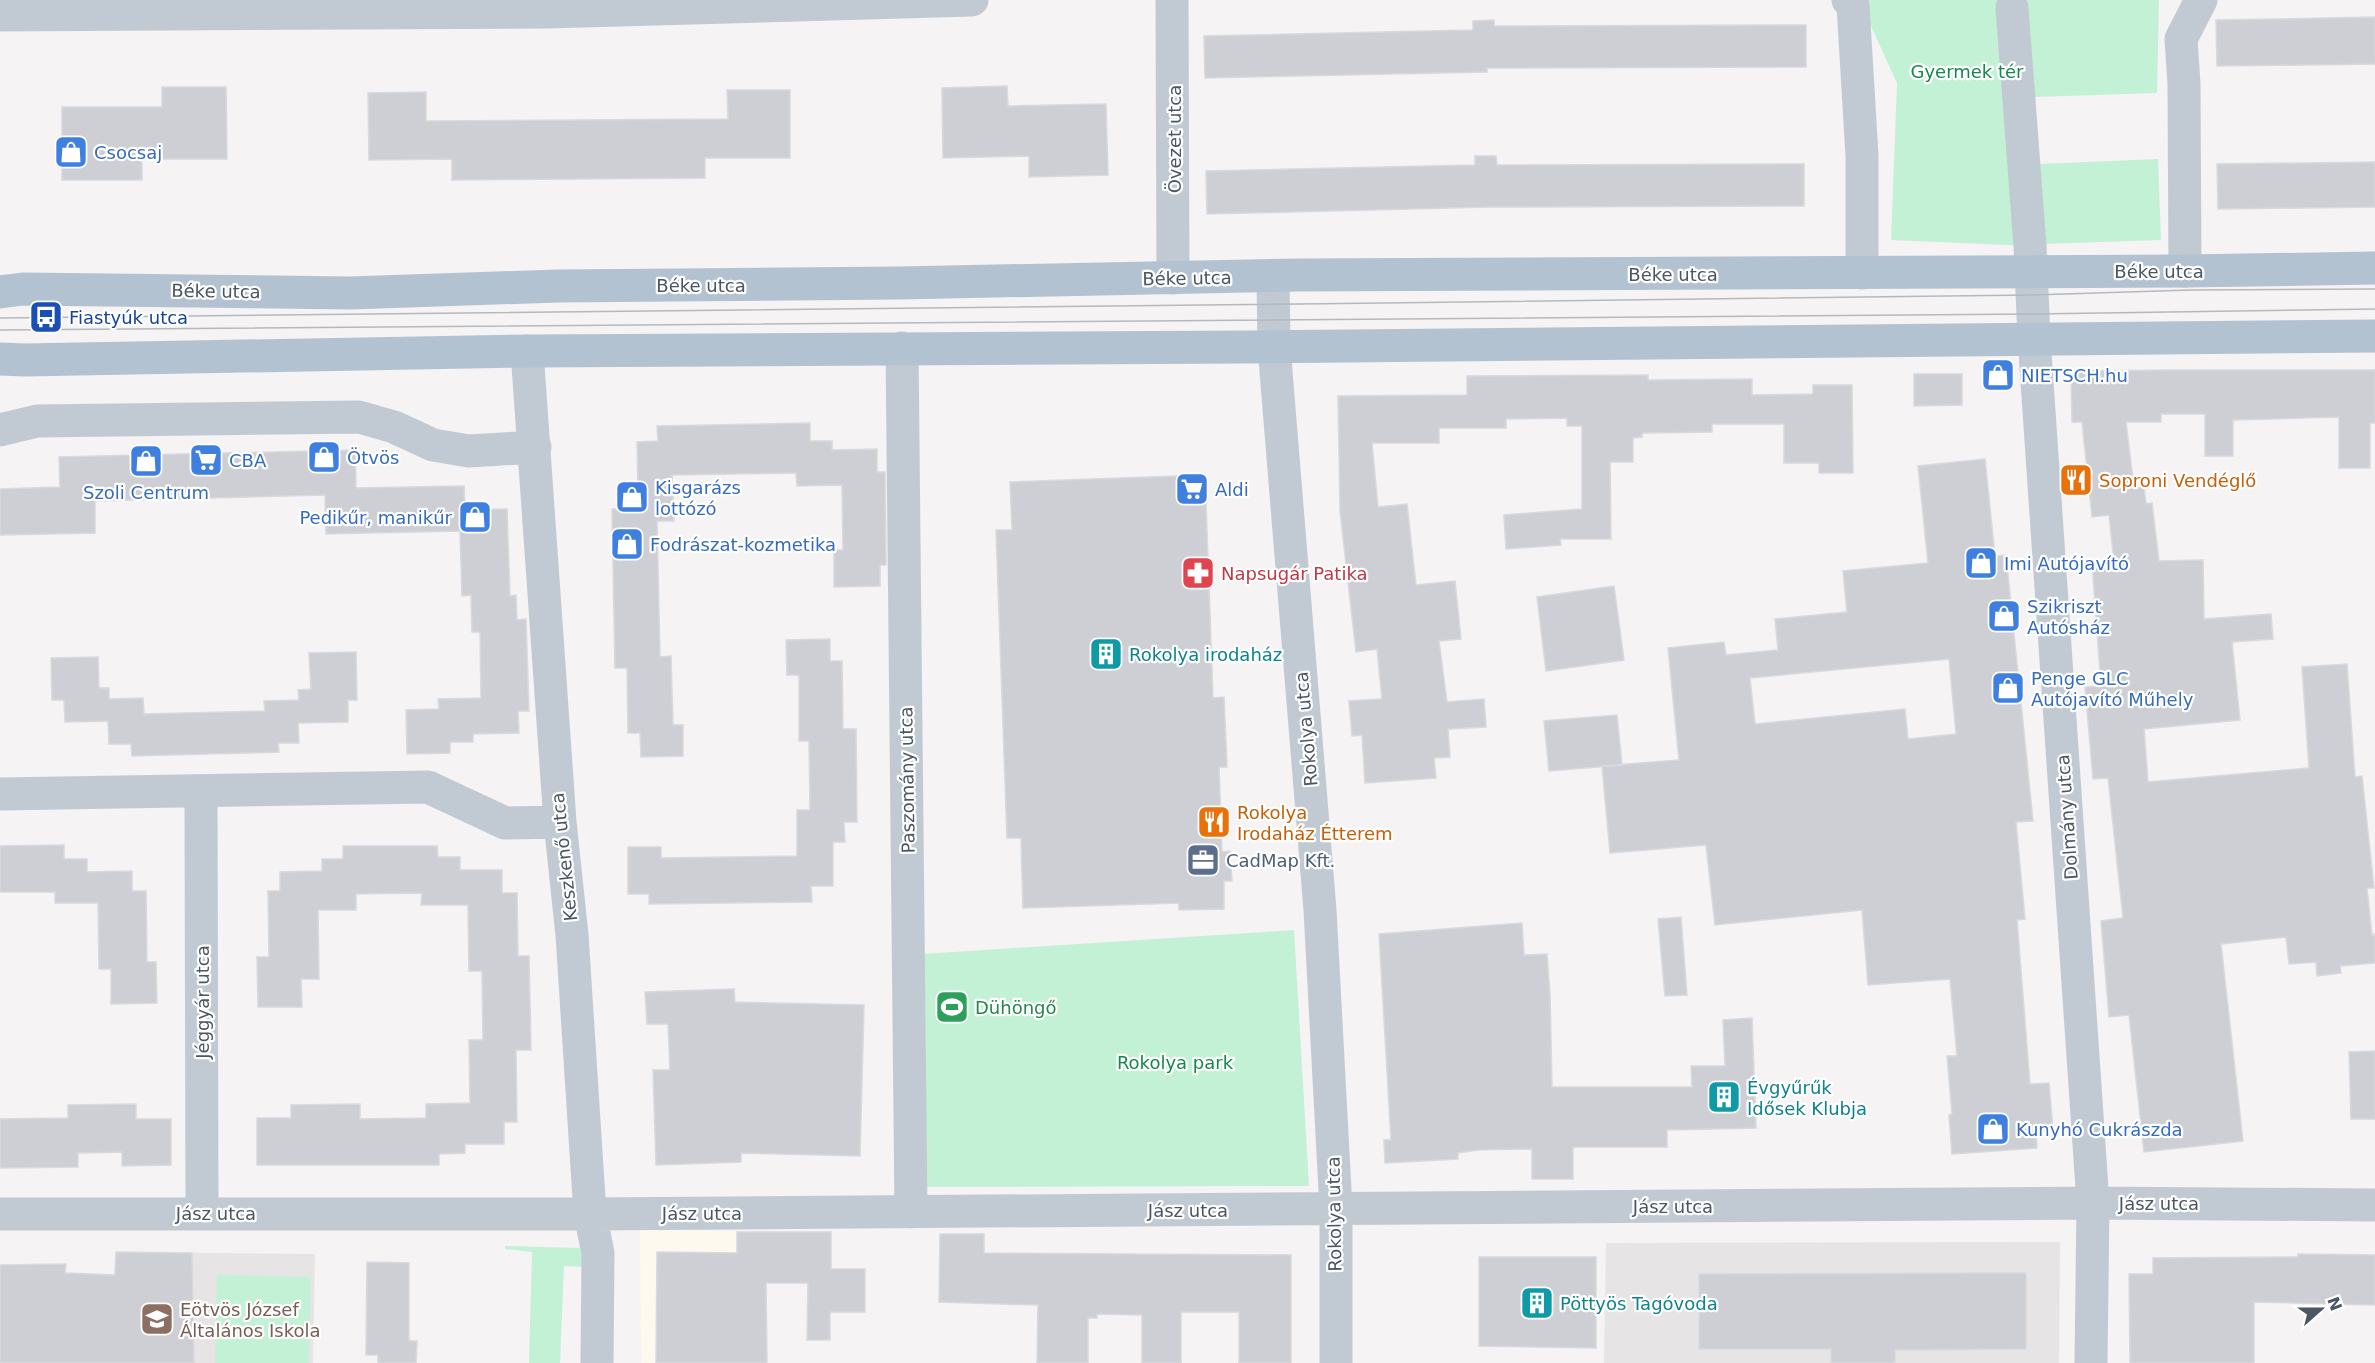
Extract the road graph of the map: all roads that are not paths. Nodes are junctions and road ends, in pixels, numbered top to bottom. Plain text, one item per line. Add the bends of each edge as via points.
1 (972, 0) edge
2 (1173, 0) edge
3 (1848, 0) edge
4 (2201, 0) edge
5 (2010, 2) edge
6 (0, 15) edge
7 (2375, 268) edge
8 (2185, 271) junction
9 (2031, 272) junction
10 (1862, 273) junction
11 (1273, 276) junction
12 (1173, 278) junction
13 (0, 292) edge
14 (2375, 336) edge
15 (2034, 338) junction
16 (1274, 346) junction
17 (903, 348) junction
18 (527, 351) junction
19 (0, 359) edge
20 (0, 429) edge
21 (535, 447) junction
22 (201, 791) junction
23 (0, 794) edge
24 (560, 822) junction
25 (2093, 1203) junction
26 (2375, 1205) edge
27 (1336, 1209) junction
28 (911, 1212) junction
29 (202, 1213) junction
30 (0, 1214) edge
31 (590, 1214) junction
32 (597, 1363) edge
33 (1336, 1363) edge
34 (2091, 1363) edge

1 - 6 street via 558,12
2 - 12 street, Övezet utca
3 - 10 street via 1853,5 1862,156
4 - 8 street via 2181,39
5 - 9 street, Dolmány utca
7 - 8 main road, Béke utca
8 - 9 main road, Béke utca
9 - 10 main road, Béke utca
9 - 15 street, Dolmány utca
10 - 11 main road, Béke utca
11 - 12 main road, Béke utca
11 - 16 street, Rokolya utca
12 - 13 main road, Béke utca via 558,286 350,293 23,289
14 - 15 main road
15 - 16 main road
15 - 25 street, Dolmány utca
16 - 17 main road
16 - 27 street, Rokolya utca via 1320,910
17 - 18 main road
17 - 28 street, Paszomány utca
18 - 19 main road
18 - 21 street, Keszkenő utca
20 - 21 street via 37,421 359,417 394,427 433,445 469,451
21 - 24 street, Keszkenő utca
22 - 23 street
22 - 24 street via 428,787 506,823
22 - 29 street, Jéggyár utca
24 - 31 street, Keszkenő utca via 572,935
25 - 26 street, Jász utca
25 - 27 street, Jász utca
25 - 34 street, Dolmány utca
27 - 28 street, Jász utca
27 - 33 street, Rokolya utca
28 - 31 street, Jász utca
29 - 30 street, Jász utca
29 - 31 street, Jász utca
31 - 32 street, Keszkenő utca via 598,1253

